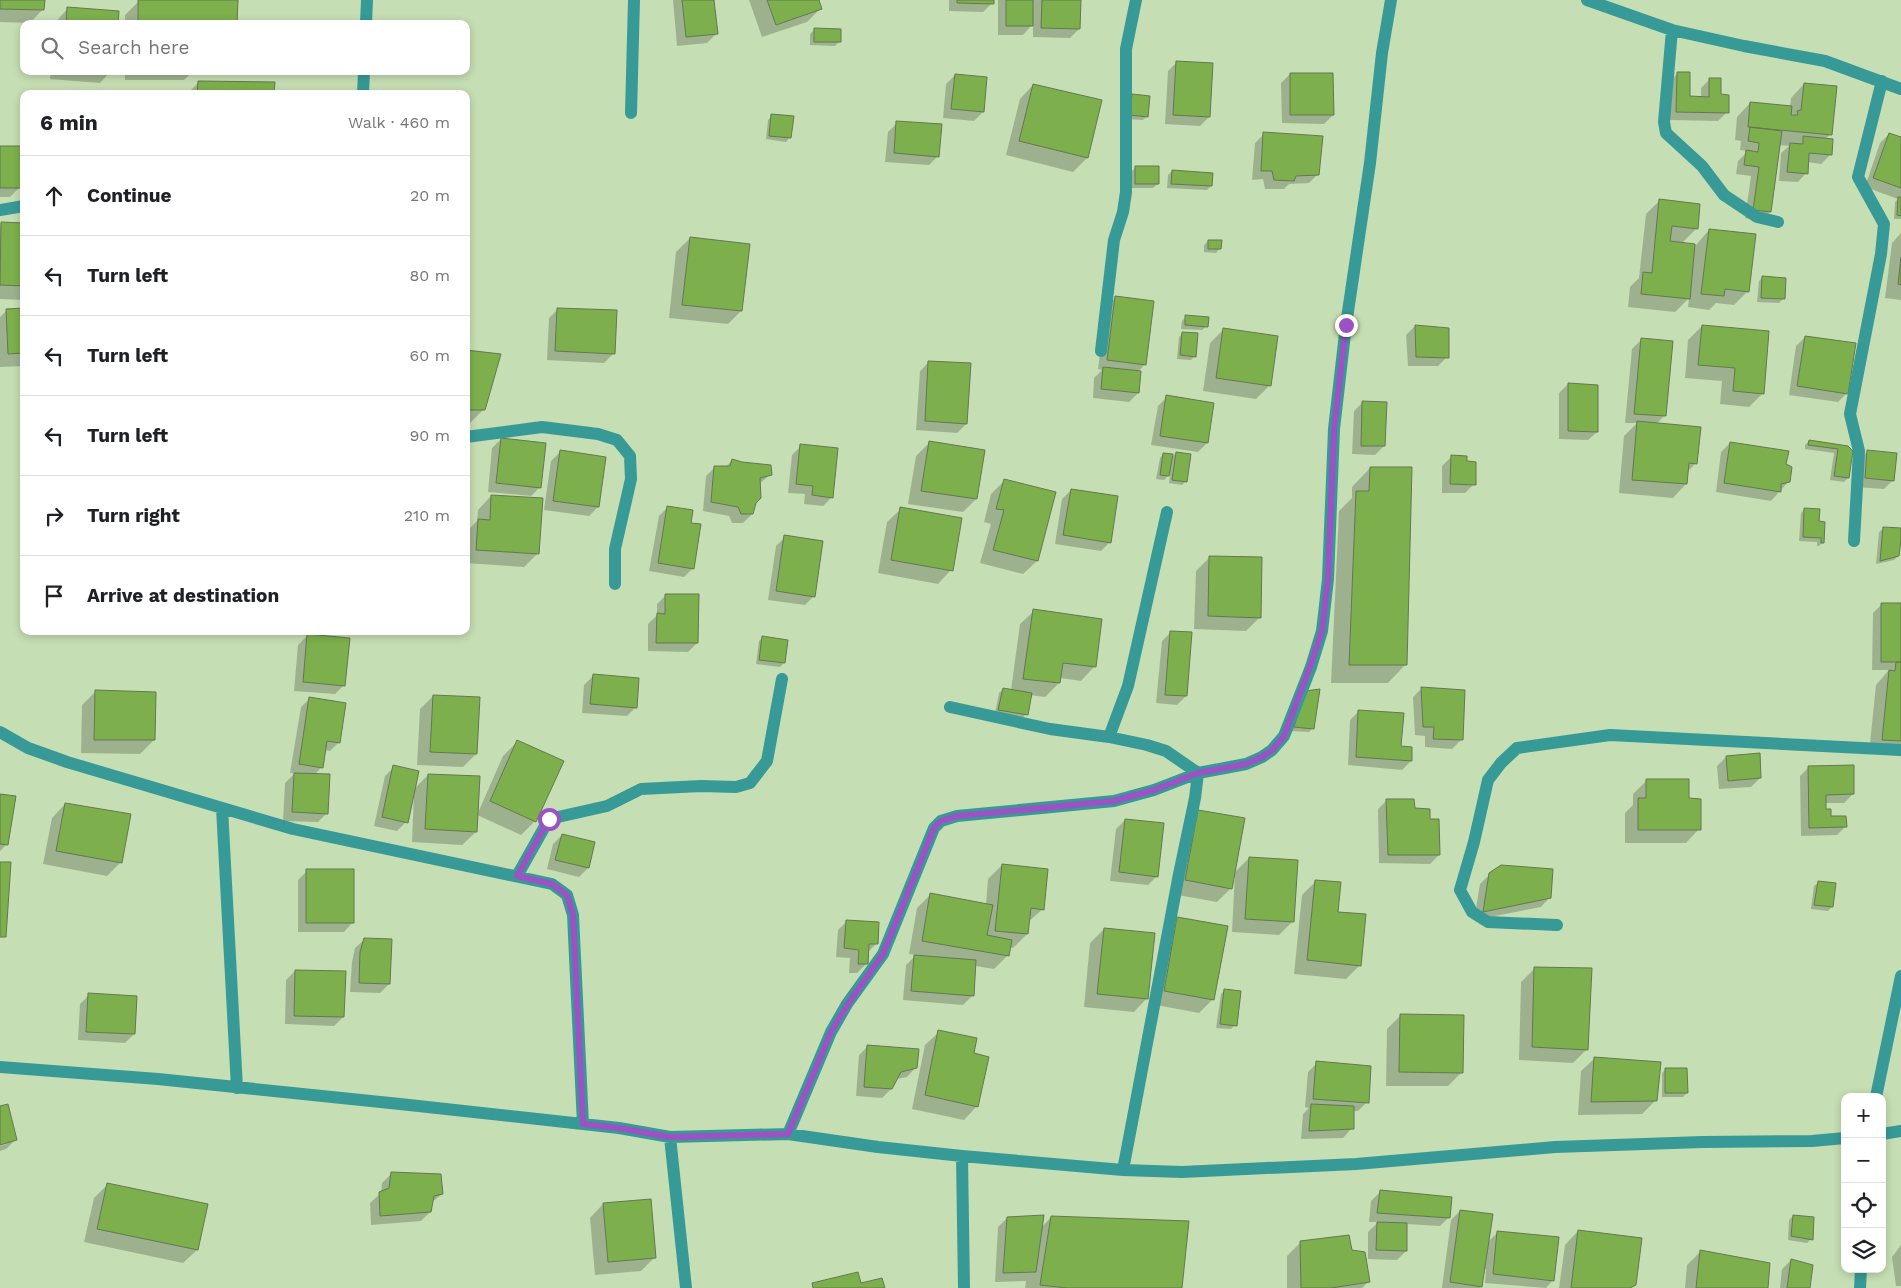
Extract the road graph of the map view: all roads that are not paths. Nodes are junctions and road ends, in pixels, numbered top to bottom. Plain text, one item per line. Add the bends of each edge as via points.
1 (367, 0) edge
2 (634, 0) edge
3 (1136, 0) edge
4 (1391, 0) edge
5 (1587, 0) edge
6 (366, 20) edge
7 (1672, 30) junction
8 (364, 75) edge
9 (1882, 81) junction
10 (363, 90) edge
11 (1901, 90) edge
12 (631, 113) dead end
13 (20, 207) edge
14 (0, 210) edge
15 (1778, 222) dead end
16 (1102, 350) dead end
17 (470, 436) edge
18 (1167, 512) dead end
19 (1854, 540) dead end
20 (615, 584) dead end
21 (782, 679) dead end
22 (950, 707) dead end
23 (0, 732) edge
24 (1109, 737) junction
25 (1901, 750) edge
26 (1198, 773) junction
27 (222, 808) junction
28 (517, 876) junction
29 (1557, 925) dead end
30 (1901, 976) edge
31 (0, 1067) edge
32 (237, 1088) junction
33 (1877, 1093) edge
34 (583, 1124) junction
35 (1901, 1131) edge
36 (1886, 1133) edge
37 (788, 1134) junction
38 (670, 1137) junction
39 (1841, 1138) edge
40 (962, 1156) junction
41 (1122, 1170) junction
42 (1861, 1273) edge
43 (686, 1288) edge
44 (964, 1288) edge
45 (1860, 1288) edge

1 - 6 street
2 - 12 street
3 - 16 street via 1126,49 1126,192 1114,240
4 - 26 street via 1336,410 1328,579 1322,631 1284,736 1272,750 1246,764
5 - 7 street
7 - 9 street via 1825,61
7 - 15 street via 1664,122 1666,133 1702,166 1724,195 1757,218
8 - 10 street
9 - 11 street
9 - 19 street via 1858,177 1884,224 1850,414 1859,451
13 - 14 street
17 - 20 street via 542,427 598,434 617,440 630,456 631,479 615,549
18 - 24 street via 1128,686
21 - 28 street via 767,761 750,783 736,787 640,789 607,806 549,819
22 - 24 street via 1050,729
23 - 27 street via 28,748 67,762
24 - 26 street via 1166,751
25 - 29 street via 1610,736 1517,748 1500,763 1488,780 1460,890 1472,912 1488,922
26 - 37 street via 1114,801 957,816 941,821 934,828 883,954 831,1032
26 - 41 street via 1196,798
27 - 28 street via 293,829
27 - 32 street
28 - 34 street via 552,884 567,895 573,915
30 - 33 street
31 - 32 street
32 - 34 street
34 - 38 street
35 - 36 street
37 - 38 street
37 - 40 street
38 - 43 street
39 - 41 street via 1555,1147 1356,1164 1182,1172
40 - 41 street
40 - 44 street
42 - 45 street

